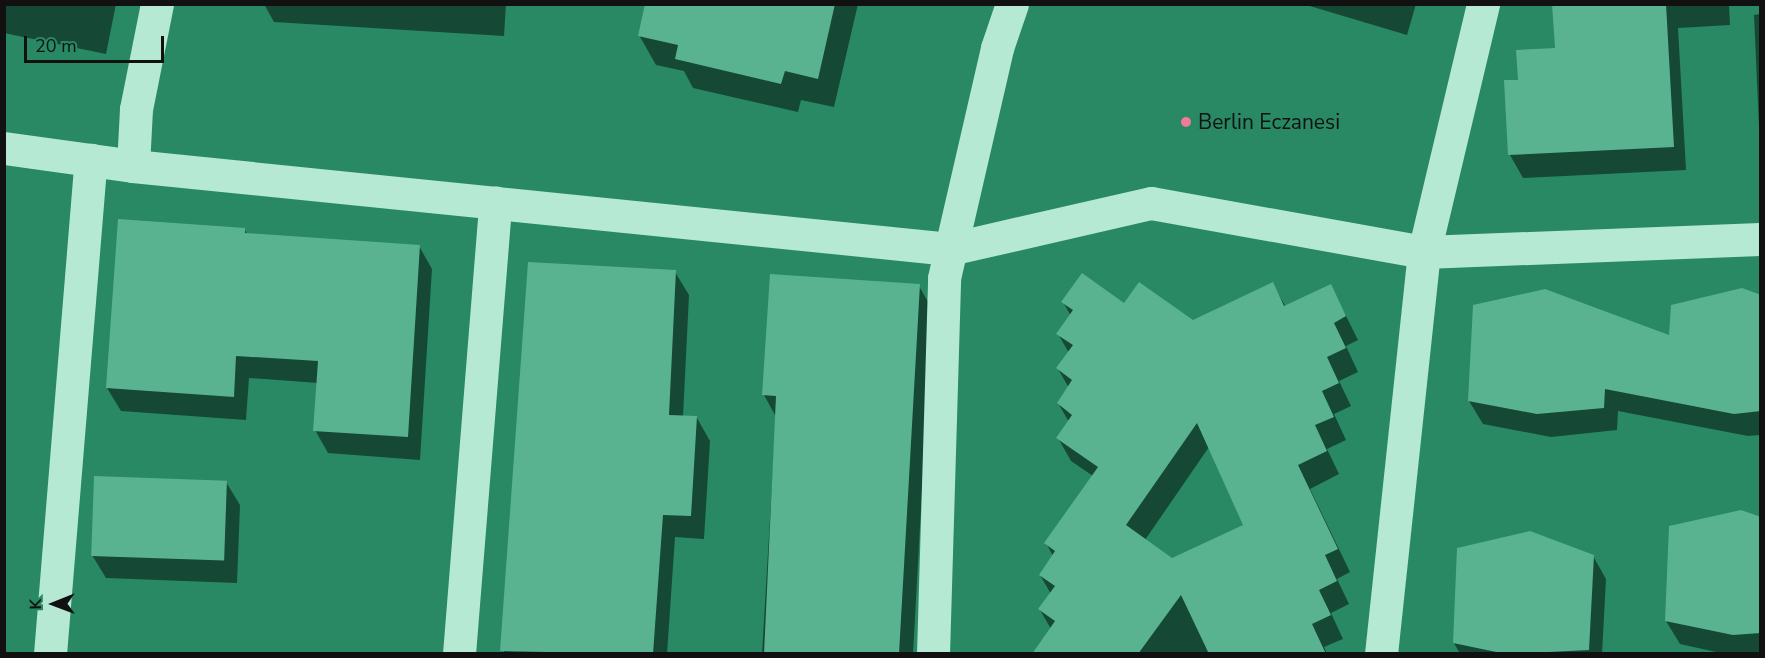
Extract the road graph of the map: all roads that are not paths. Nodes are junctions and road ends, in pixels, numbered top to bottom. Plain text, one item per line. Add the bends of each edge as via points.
1 (157, 4) edge
2 (1012, 4) edge
3 (1484, 4) edge
4 (4, 148) edge
5 (91, 160) junction
6 (133, 166) junction
7 (495, 202) junction
8 (1761, 239) edge
9 (950, 249) junction
10 (1424, 252) junction
11 (50, 654) edge
12 (459, 654) edge
13 (933, 654) edge
14 (1382, 654) edge

1 - 6 street via 136,110
2 - 9 street
3 - 10 street
4 - 5 street
5 - 6 street
5 - 11 street
6 - 7 street
7 - 9 street
7 - 12 street
8 - 10 street
9 - 10 street via 1151,203
9 - 13 street via 944,278
10 - 14 street

